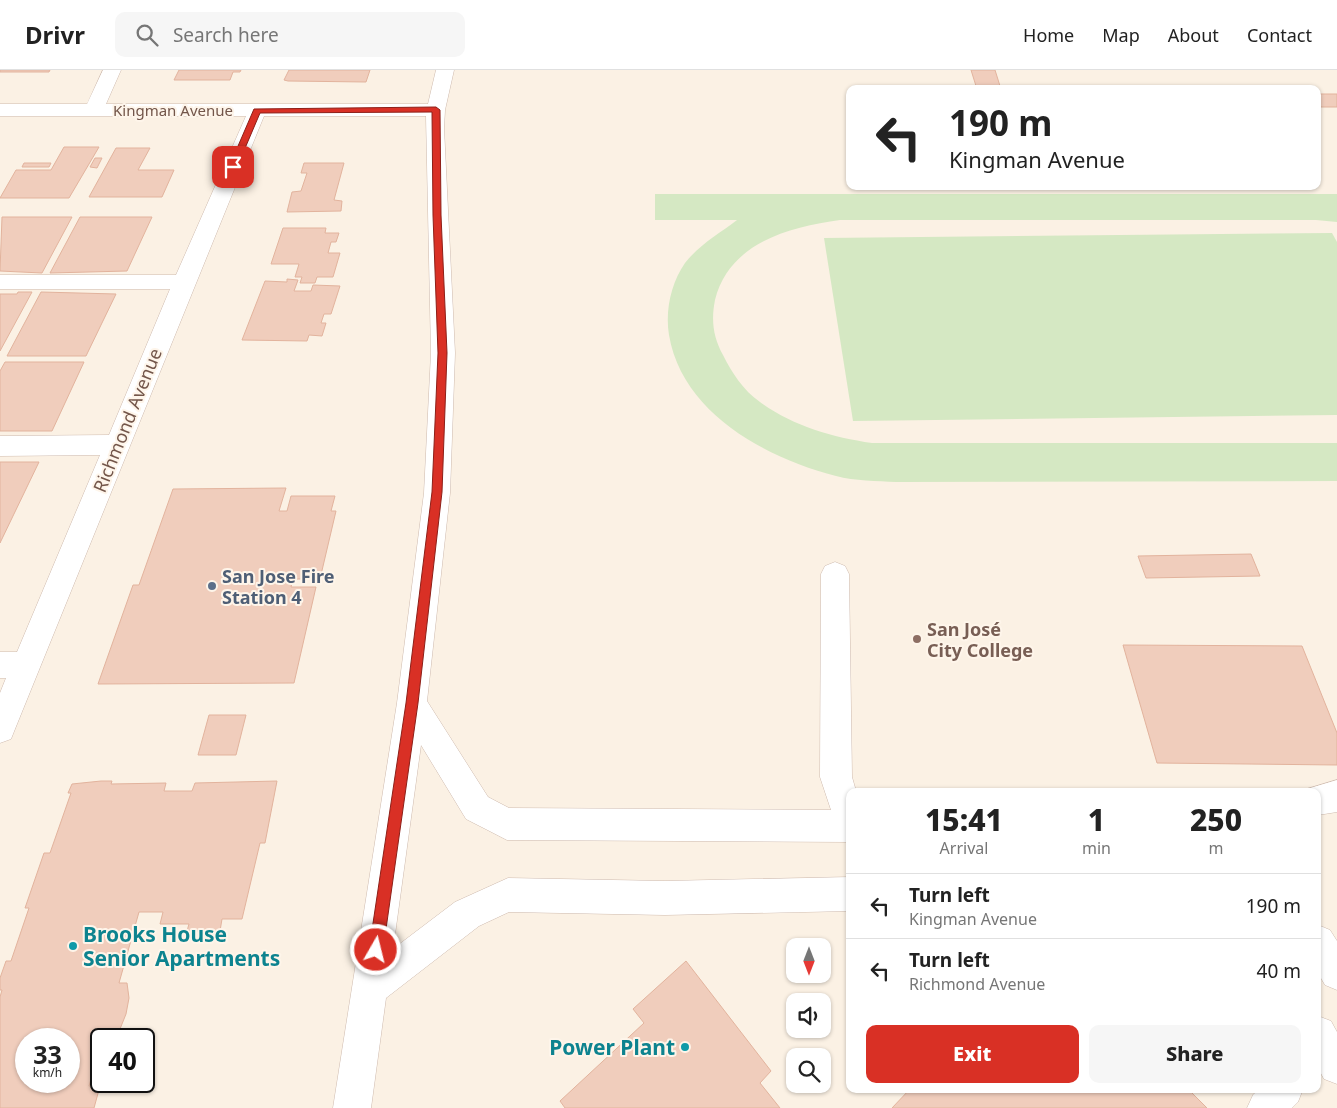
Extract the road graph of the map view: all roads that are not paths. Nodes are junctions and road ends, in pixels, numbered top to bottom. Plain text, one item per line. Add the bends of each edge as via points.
1 (112, 70) edge
2 (445, 70) edge
3 (0, 110) edge
4 (94, 110) junction
5 (436, 110) junction
6 (257, 111) junction
7 (0, 282) edge
8 (184, 282) junction
9 (117, 445) junction
10 (0, 446) edge
11 (836, 574) dead end
12 (13, 665) edge
13 (412, 703) junction
14 (0, 730) edge
15 (1337, 796) edge
16 (1321, 799) edge
17 (846, 808) edge
18 (846, 826) edge
19 (846, 894) edge
20 (1321, 947) edge
21 (1337, 973) edge
22 (370, 988) junction
23 (1281, 1093) edge
24 (352, 1108) edge
25 (1266, 1108) edge

1 - 4 street
2 - 5 street
3 - 4 street, Kingman Avenue
4 - 6 street, Kingman Avenue
5 - 6 street, Kingman Avenue
5 - 13 street via 443,353 437,492
6 - 8 street, Richmond Avenue
7 - 8 street
8 - 9 street, Richmond Avenue
9 - 10 street
9 - 12 street, Richmond Avenue
11 - 17 street via 836,777
12 - 14 street, Richmond Avenue
13 - 18 street via 477,808 507,824
13 - 22 street
15 - 16 street
19 - 22 street via 665,898 508,895 467,914
20 - 21 street
22 - 24 street
23 - 25 street

